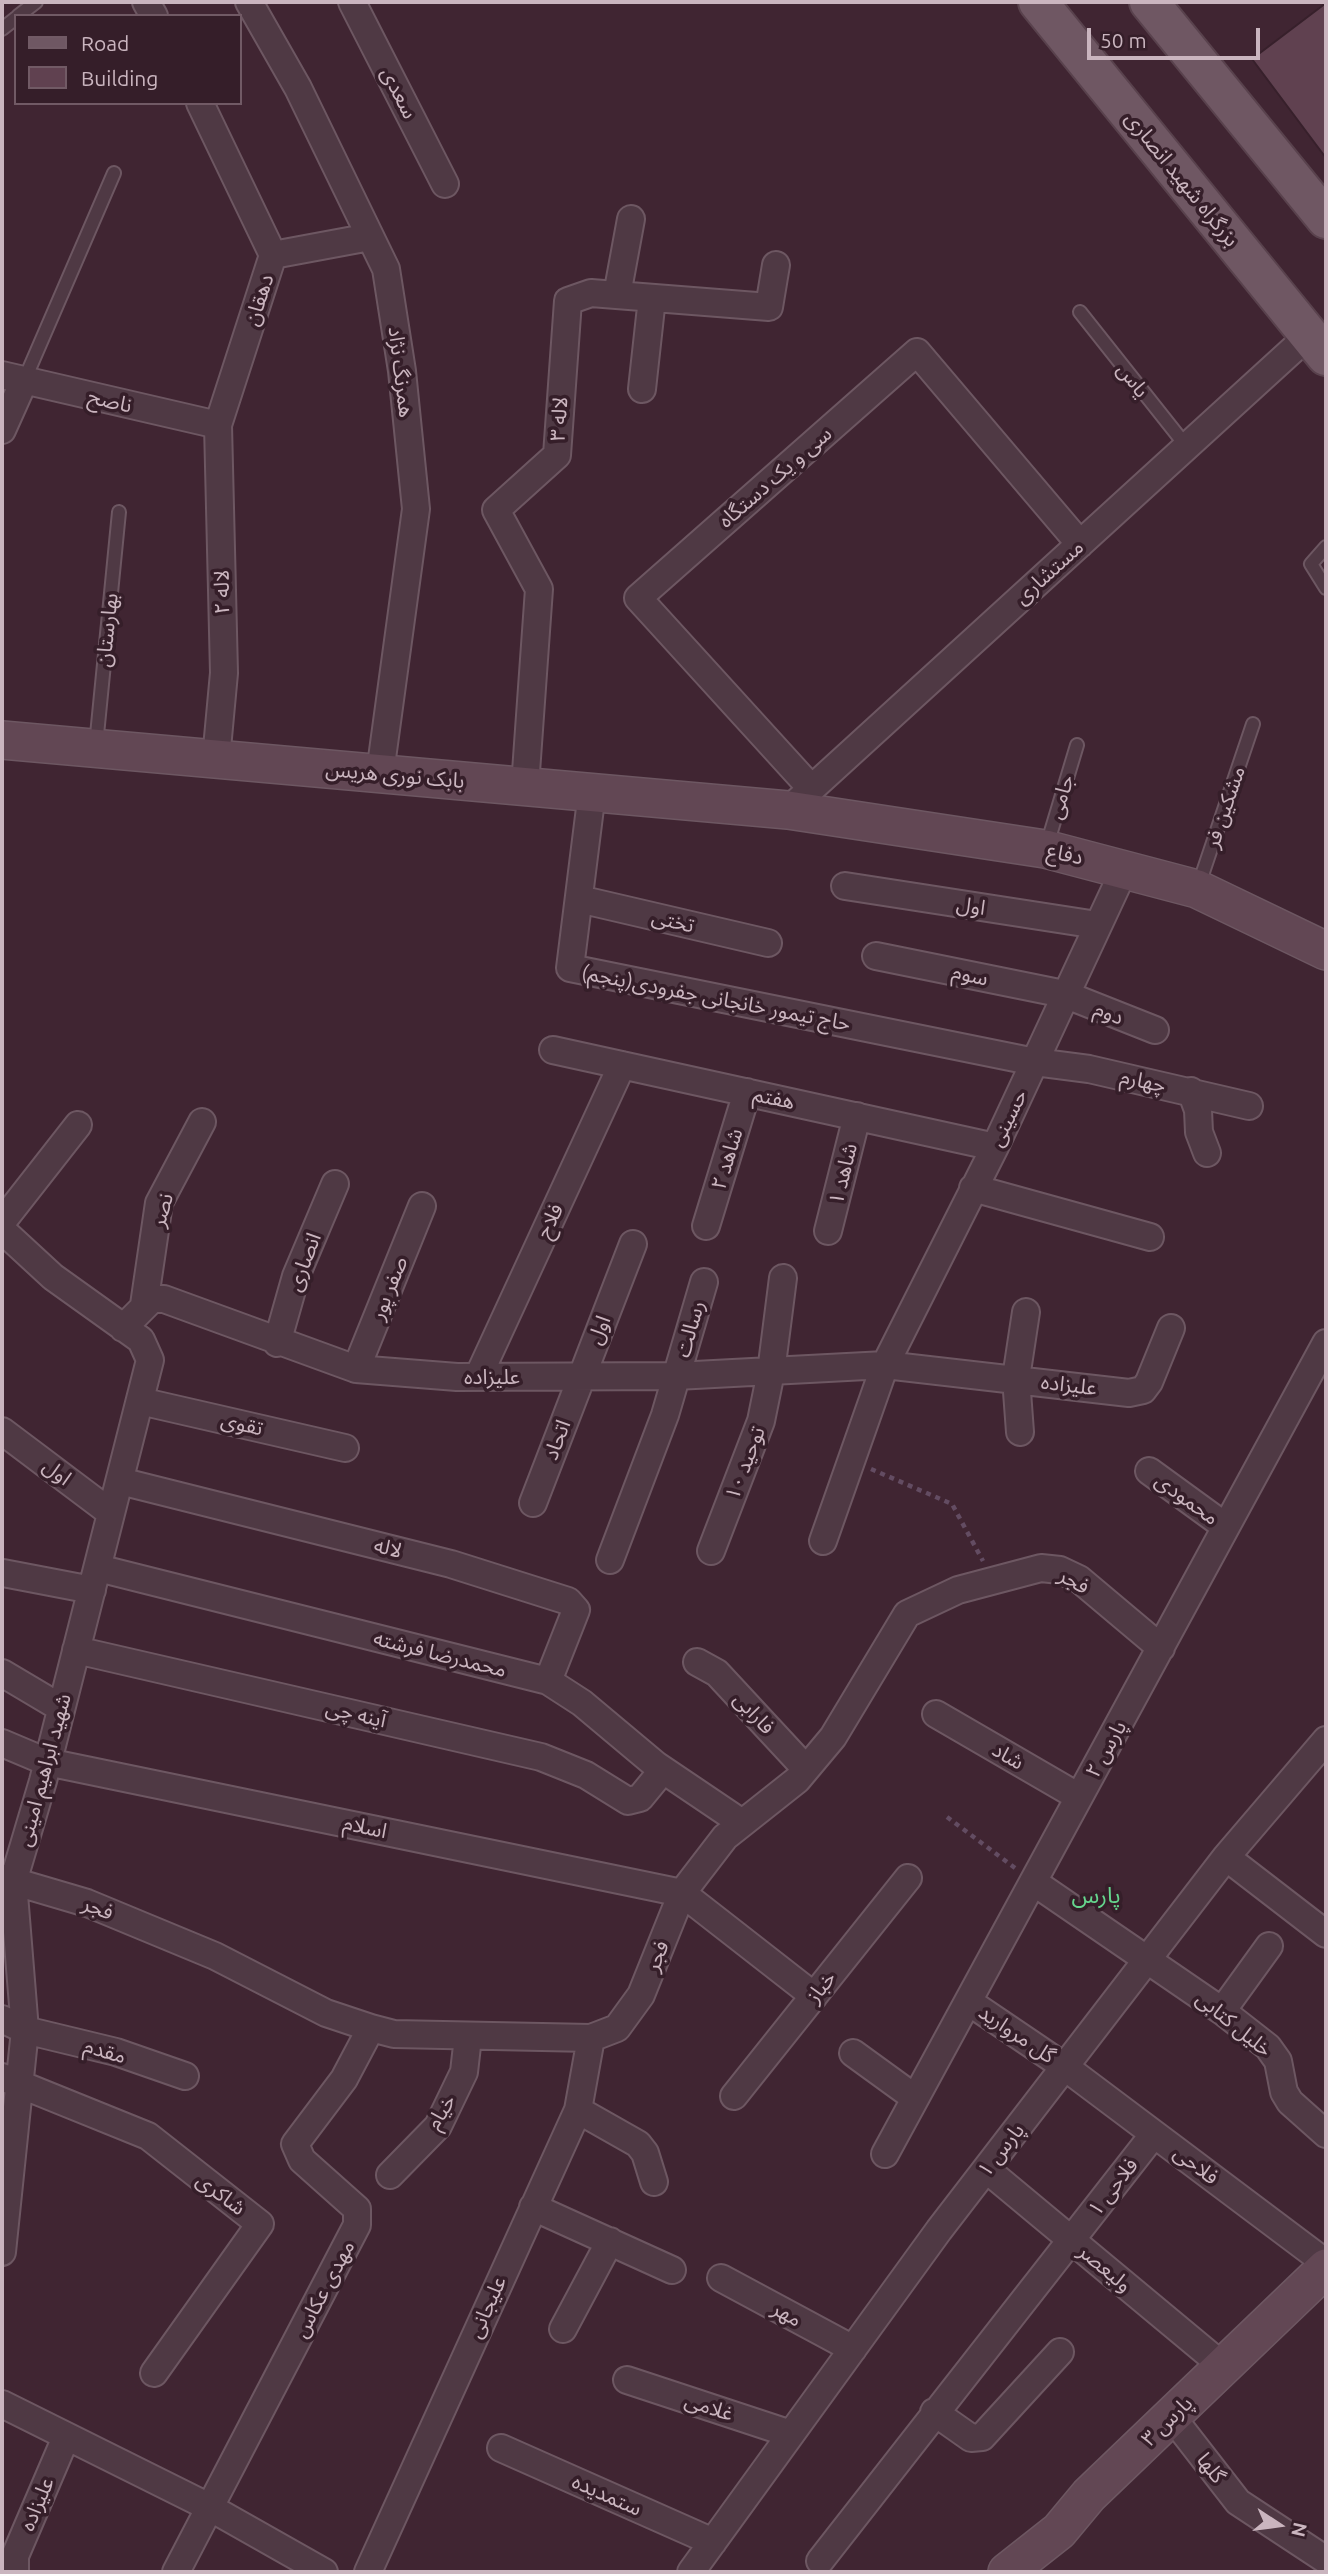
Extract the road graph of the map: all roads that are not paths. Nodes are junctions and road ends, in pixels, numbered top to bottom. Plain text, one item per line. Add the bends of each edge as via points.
1 (36, 2) edge
2 (249, 2) edge
3 (352, 2) edge
4 (1038, 2) edge
5 (1150, 2) edge
6 (21, 14) edge
7 (201, 105) edge
8 (114, 173) dead end
9 (445, 184) dead end
10 (631, 219) dead end
11 (1326, 219) edge
12 (370, 237) junction
13 (274, 255) junction
14 (776, 265) dead end
15 (617, 295) junction
16 (652, 298) junction
17 (1080, 312) dead end
18 (1318, 346) edge
19 (13, 378) edge
20 (642, 389) dead end
21 (218, 425) junction
22 (2, 430) edge
23 (1186, 447) junction
24 (119, 512) dead end
25 (1080, 544) junction
26 (1326, 547) edge
27 (1326, 588) edge
28 (1253, 724) dead end
29 (2, 740) edge
30 (1077, 745) dead end
31 (95, 748) junction
32 (216, 759) junction
33 (380, 773) junction
34 (525, 786) junction
35 (592, 792) junction
36 (800, 799) junction
37 (1045, 849) junction
38 (1125, 868) junction
39 (845, 886) dead end
40 (1197, 889) junction
41 (579, 898) junction
42 (1097, 925) junction
43 (768, 943) dead end
44 (1326, 951) edge
45 (876, 956) dead end
46 (1064, 995) junction
47 (1155, 1030) dead end
48 (553, 1050) dead end
49 (1035, 1062) junction
50 (622, 1065) junction
51 (1191, 1091) junction
52 (747, 1092) junction
53 (1249, 1106) dead end
54 (858, 1116) junction
55 (202, 1122) dead end
56 (78, 1125) dead end
57 (995, 1147) junction
58 (1207, 1153) dead end
59 (335, 1184) dead end
60 (973, 1188) junction
61 (422, 1206) dead end
62 (2, 1222) edge
63 (706, 1226) dead end
64 (2, 1230) edge
65 (828, 1231) dead end
66 (1150, 1237) dead end
67 (633, 1244) dead end
68 (783, 1279) dead end
69 (704, 1282) dead end
70 (144, 1306) junction
71 (1026, 1312) dead end
72 (1171, 1328) dead end
73 (132, 1334) junction
74 (277, 1343) junction
75 (1326, 1343) edge
76 (891, 1366) junction
77 (356, 1369) junction
78 (950, 1372) dead end
79 (771, 1373) junction
80 (676, 1376) junction
81 (478, 1377) junction
82 (581, 1377) junction
83 (1016, 1378) junction
84 (140, 1401) junction
85 (2, 1431) edge
86 (1020, 1432) dead end
87 (345, 1448) dead end
88 (1149, 1471) dead end
89 (120, 1481) junction
90 (533, 1503) dead end
91 (111, 1513) junction
92 (1226, 1527) junction
93 (823, 1541) dead end
94 (711, 1550) dead end
95 (610, 1560) dead end
96 (3, 1573) edge
97 (95, 1579) junction
98 (1161, 1648) junction
99 (76, 1650) junction
100 (698, 1662) dead end
101 (2, 1673) edge
102 (548, 1681) junction
103 (61, 1708) junction
104 (936, 1714) dead end
105 (1326, 1740) edge
106 (2, 1743) edge
107 (47, 1762) junction
108 (806, 1769) junction
109 (663, 1770) junction
110 (1079, 1797) junction
111 (742, 1824) junction
112 (1226, 1857) junction
113 (908, 1878) dead end
114 (8, 1880) edge
115 (1035, 1883) junction
116 (682, 1893) junction
117 (1326, 1934) edge
118 (1269, 1946) dead end
119 (1148, 1960) junction
120 (814, 1996) junction
121 (969, 2002) junction
122 (1222, 2011) junction
123 (13, 2025) edge
124 (371, 2028) junction
125 (468, 2037) junction
126 (591, 2038) junction
127 (853, 2053) dead end
128 (1065, 2067) junction
129 (185, 2076) dead end
130 (11, 2081) edge
131 (734, 2096) dead end
132 (915, 2098) junction
133 (578, 2110) junction
134 (1154, 2134) junction
135 (1326, 2134) edge
136 (885, 2154) dead end
137 (985, 2169) junction
138 (390, 2175) dead end
139 (654, 2182) dead end
140 (533, 2207) junction
141 (1071, 2240) junction
142 (610, 2241) junction
143 (2, 2252) edge
144 (1326, 2265) edge
145 (672, 2270) dead end
146 (721, 2278) dead end
147 (563, 2329) dead end
148 (853, 2349) junction
149 (1060, 2352) dead end
150 (1223, 2367) junction
151 (154, 2373) dead end
152 (627, 2380) dead end
153 (2, 2404) edge
154 (934, 2412) junction
155 (1172, 2417) junction
156 (791, 2434) junction
157 (66, 2437) junction
158 (500, 2448) dead end
159 (209, 2507) junction
160 (1059, 2531) junction
161 (713, 2542) junction
162 (1322, 2560) edge
163 (820, 2561) dead end
164 (15, 2572) edge
165 (176, 2572) edge
166 (324, 2572) edge
167 (368, 2572) edge
168 (691, 2572) edge
169 (1007, 2572) edge
170 (1040, 2572) edge

1 - 6 lane
2 - 12 street, همرنگ نژاد via 298,88
3 - 9 street, سعدی
4 - 18 main road, بزرگراه شهید انصاری
5 - 11 main road
7 - 13 street, دهقان
8 - 19 lane
10 - 15 street
12 - 13 street
12 - 33 street, همرنگ نژاد via 386,269 416,509
13 - 21 street, دهقان
14 - 16 street, لاله ۳ via 768,307
15 - 16 street, لاله ۳
15 - 34 street, لاله ۳ via 592,293 568,301 557,455 496,509 539,589
16 - 20 street
17 - 23 lane, یاس
18 - 23 street, مستشاری
19 - 21 street, ناصح
19 - 22 street
21 - 32 street, لاله ۲ via 224,673
23 - 25 street, مستشاری
24 - 31 lane, بهارستان
25 - 36 street, مستشاری
25 - 36 street, سی و یک دستگاه via 917,352 638,598
26 - 27 lane via 1311,564
28 - 40 lane, مشکین فر
29 - 31 main road, بابک نوری هریس
30 - 37 lane, جامی
31 - 32 main road, بابک نوری هریس
32 - 33 main road, بابک نوری هریس
33 - 34 main road, بابک نوری هریس
34 - 35 main road, بابک نوری هریس
35 - 36 main road, بابک نوری هریس
35 - 41 street, حاج تیمور خانجانی جفرودی(پنجم)
36 - 37 main road, دفاع
37 - 38 main road, دفاع
38 - 40 main road, دفاع
38 - 42 street, حسینی
39 - 42 street, اول
40 - 44 main road, دفاع
41 - 43 street, تختی
41 - 49 street, حاج تیمور خانجانی جفرودی(پنجم) via 570,968
42 - 46 street, حسینی
45 - 46 street, سوم
46 - 47 street, دوم
46 - 49 street, حسینی
48 - 50 street, هفتم
49 - 51 street, چهارم
49 - 57 street, حسینی
50 - 52 street, هفتم
50 - 81 street, فلاح
51 - 53 street, چهارم
51 - 58 street
52 - 54 street, هفتم
52 - 63 street, شاهد ۲
54 - 57 street, هفتم
54 - 65 street, شاهد ۱
55 - 70 street, نصر via 159,1203
56 - 62 street
57 - 60 street, حسینی
59 - 74 street, انصاری via 296,1276
60 - 66 street
60 - 76 street, حسینی
61 - 77 street, صفر پور
64 - 73 street via 53,1277
67 - 82 street, اول
68 - 79 street, توحید ۱۰
69 - 80 street, رسالت
70 - 73 street
70 - 74 street, علیزاده via 152,1299 164,1299
71 - 83 street
72 - 83 street, علیزاده via 1143,1390 1129,1393
73 - 84 street, شهید ابراهیم امینی via 150,1360
74 - 77 street, علیزاده
75 - 92 street, پارس ۲
76 - 78 street, علیزاده
76 - 79 street, علیزاده
76 - 83 street, علیزاده
76 - 93 street
77 - 81 street, علیزاده
79 - 80 street, علیزاده
79 - 94 street, توحید ۱۰ via 761,1421
80 - 82 street, علیزاده
80 - 95 street via 666,1415
81 - 82 street, علیزاده
82 - 90 street, اتحاد
83 - 86 street
84 - 87 street, تقوی
84 - 89 street, شهید ابراهیم امینی
85 - 91 street, اول
88 - 92 street, محمودی
89 - 91 street, شهید ابراهیم امینی
89 - 102 street, لاله via 451,1563 568,1601 576,1610
91 - 97 street, شهید ابراهیم امینی
92 - 98 street, پارس ۲
96 - 97 street, محمدرضا فرشته
97 - 99 street, شهید ابراهیم امینی
97 - 102 street, محمدرضا فرشته
98 - 108 street, فجر via 1079,1579 1060,1570 1041,1568 958,1590 907,1614 833,1737
98 - 110 street, پارس ۲
99 - 103 street, شهید ابراهیم امینی
99 - 109 street, آینه چی via 541,1756 628,1801 640,1798
100 - 108 street, فارابی via 717,1673
101 - 103 street
102 - 109 street, محمدرضا فرشته
103 - 107 street, شهید ابراهیم امینی
104 - 110 street, شاد
105 - 112 street, پارس ۱
106 - 107 street, اسلام
107 - 114 street, شهید ابراهیم امینی
107 - 116 street, اسلام
108 - 111 street, فجر
109 - 111 street, محمدرضا فرشته
110 - 115 street, پارس ۲
111 - 116 street, فجر via 725,1837
112 - 117 street
112 - 119 street, پارس ۱
113 - 120 street, خباز
114 - 123 street, شهید ابراهیم امینی
114 - 124 street, فجر via 87,1903 215,1956 326,2013
115 - 119 street, خلیل کتابی
115 - 121 street, پارس ۲
116 - 120 street
116 - 126 street, فجر via 641,1995 617,2028
118 - 122 street
119 - 122 street, خلیل کتابی
119 - 128 street, پارس ۱
120 - 131 street, خباز
121 - 128 street, گل مروارید
121 - 132 street, پارس ۲
122 - 135 street, خلیل کتابی via 1274,2054 1290,2102
123 - 129 street, مقدم
123 - 130 street, شهید ابراهیم امینی
124 - 125 street, فجر via 394,2034
124 - 159 street, مهدی عکاس via 344,2079 295,2144 302,2160 357,2209 357,2225
125 - 126 street, فجر
125 - 138 street, خیام via 464,2072 438,2126
126 - 133 street, علیجانی
127 - 132 street
128 - 134 street, فلاحی
128 - 137 street, پارس ۱
130 - 143 street, شهید ابراهیم امینی
130 - 151 street, شاکری via 148,2136 260,2224
132 - 136 street, پارس ۲
133 - 139 street via 638,2144
133 - 140 street, علیجانی
134 - 141 street, فلاحی ۱
134 - 144 street, فلاحی
137 - 141 street, ولیعصر
137 - 148 street, پارس ۱
140 - 142 street
140 - 167 street, علیجانی
141 - 150 street, ولیعصر
141 - 154 street, فلاحی ۱
142 - 145 street
142 - 147 street
144 - 150 main road, پارس ۳
146 - 148 street, مهر
148 - 156 street, پارس ۱
149 - 154 street via 982,2437 971,2438
150 - 155 main road, پارس ۳
152 - 156 street, غلامی
153 - 157 street
154 - 163 street, فلاحی ۱
155 - 160 main road, پارس ۳ via 1089,2495
155 - 162 street, گلها via 1238,2502
156 - 161 street, پارس ۱
157 - 159 street
157 - 164 street, علیزاده via 15,2556
158 - 161 street, ستمدیده
159 - 165 street, مهدی عکاس
159 - 166 street
160 - 169 main road, پارس ۳
160 - 170 main road
161 - 168 street, پارس ۱

